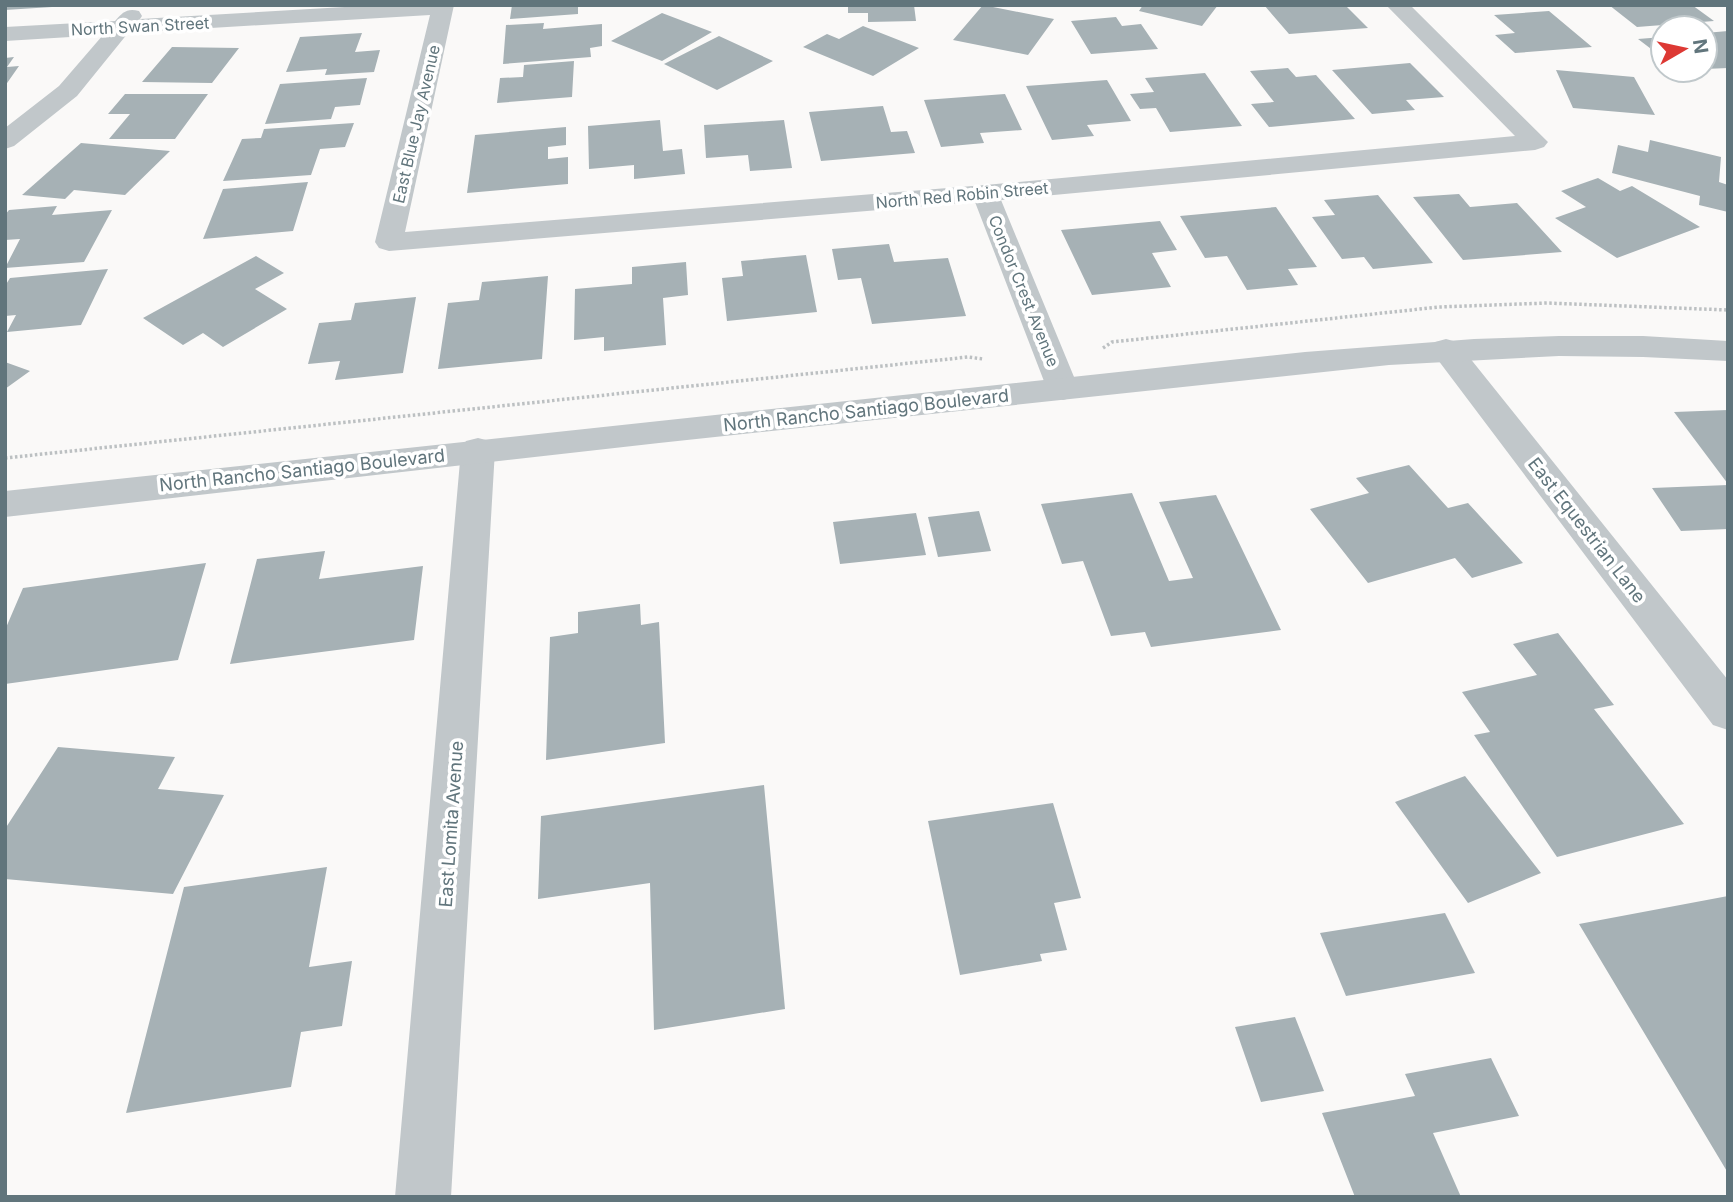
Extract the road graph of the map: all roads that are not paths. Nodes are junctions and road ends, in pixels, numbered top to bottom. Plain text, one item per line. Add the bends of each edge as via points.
1 (138, 5) edge
2 (1397, 5) edge
3 (443, 7) edge
4 (125, 27) junction
5 (5, 34) edge
6 (5, 141) edge
7 (985, 193) junction
8 (389, 242) joint
9 (1446, 349) junction
10 (1728, 351) edge
11 (1063, 389) junction
12 (478, 450) junction
13 (5, 504) edge
14 (1728, 712) edge
15 (424, 1197) edge

1 - 4 street
2 - 7 street, North Red Robin Street via 1535,142
3 - 4 street, North Swan Street
3 - 8 street, East Blue Jay Avenue
4 - 5 street, North Swan Street
4 - 6 street via 68,91
7 - 8 street, North Red Robin Street
7 - 11 street, Condor Crest Avenue
9 - 10 street, North Rancho Santiago Boulevard via 1648,344
9 - 11 street, North Rancho Santiago Boulevard
9 - 14 street, East Equestrian Lane
11 - 12 street, North Rancho Santiago Boulevard
12 - 13 street, North Rancho Santiago Boulevard
12 - 15 street, East Lomita Avenue

